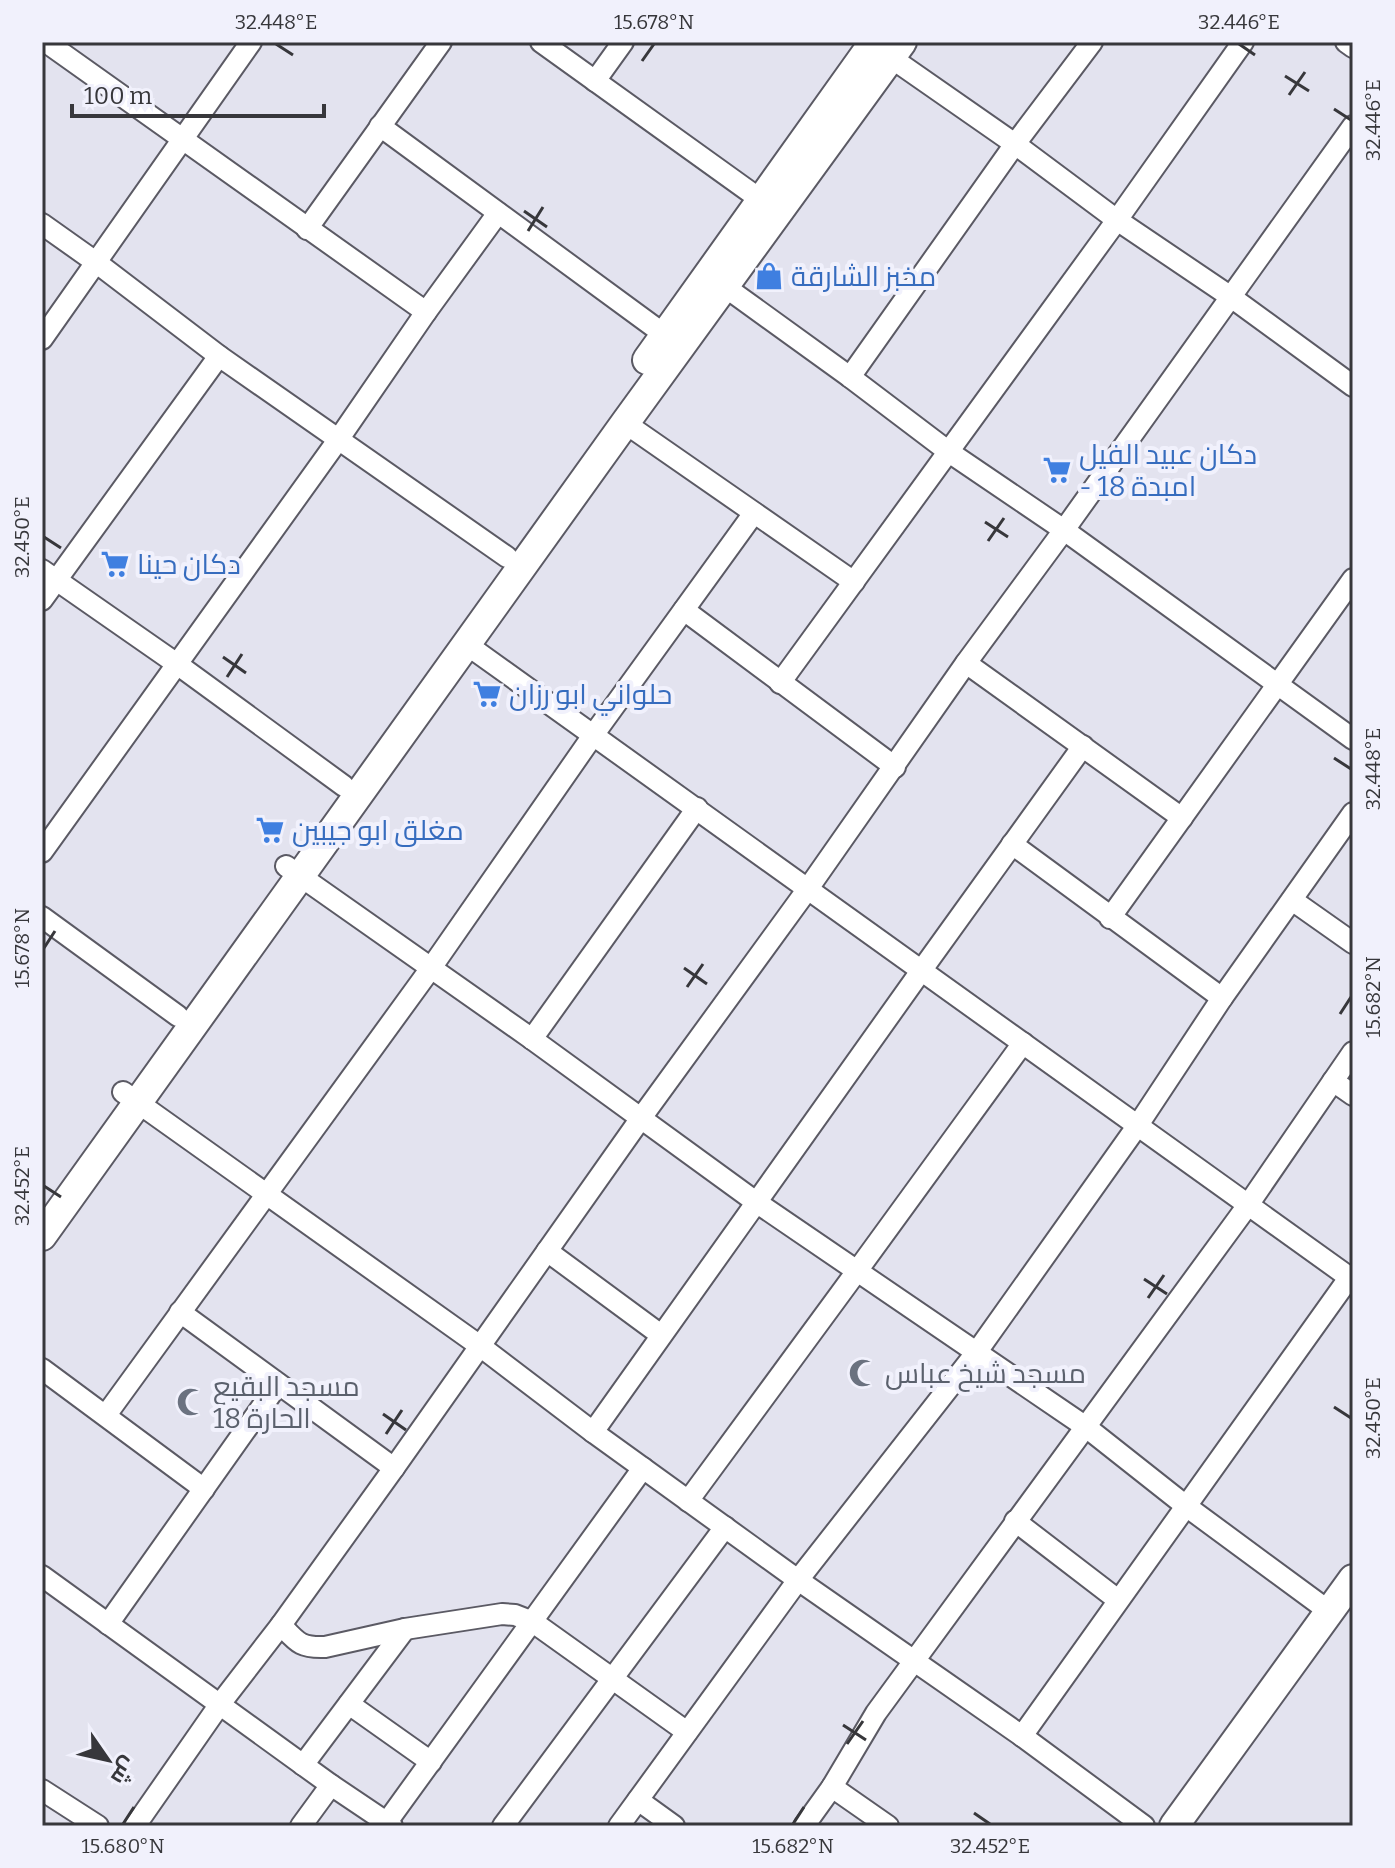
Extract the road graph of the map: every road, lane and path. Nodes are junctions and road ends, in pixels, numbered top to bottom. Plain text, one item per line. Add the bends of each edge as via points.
1 (251, 42) edge
2 (441, 42) edge
3 (541, 42) edge
4 (623, 42) edge
5 (1092, 42) edge
6 (1243, 42) edge
7 (1346, 42) edge
8 (60, 46) edge
9 (885, 47) edge
10 (1353, 47) edge
11 (595, 81) junction
12 (380, 126) junction
13 (1353, 126) edge
14 (183, 140) junction
15 (1015, 144) junction
16 (761, 200) junction
17 (498, 213) junction
18 (1117, 220) junction
19 (42, 224) edge
20 (307, 229) junction
21 (97, 263) junction
22 (724, 286) junction
23 (1231, 297) junction
24 (426, 312) junction
25 (665, 335) junction
26 (42, 339) edge
27 (219, 356) junction
28 (850, 377) junction
29 (1350, 377) edge
30 (625, 423) junction
31 (338, 440) junction
32 (949, 452) junction
33 (754, 513) junction
34 (1064, 530) junction
35 (507, 557) junction
36 (49, 575) edge
37 (1353, 579) edge
38 (854, 582) junction
39 (42, 600) edge
40 (684, 610) junction
41 (466, 644) junction
42 (966, 663) junction
43 (177, 664) junction
44 (780, 683) junction
45 (1278, 684) junction
46 (594, 734) junction
47 (1353, 739) edge
48 (1083, 746) junction
49 (895, 767) junction
50 (344, 786) junction
51 (697, 808) junction
52 (1353, 813) edge
53 (1182, 818) junction
54 (1012, 844) junction
55 (42, 852) edge
56 (293, 871) junction
57 (807, 890) junction
58 (1292, 900) junction
59 (42, 917) edge
60 (1110, 918) junction
61 (1353, 943) edge
62 (431, 968) junction
63 (921, 971) junction
64 (1222, 998) junction
65 (178, 1016) junction
66 (532, 1039) junction
67 (1023, 1043) junction
68 (1353, 1052) edge
69 (1333, 1081) junction
70 (1353, 1095) edge
71 (130, 1097) junction
72 (641, 1118) junction
73 (1138, 1125) junction
74 (266, 1194) junction
75 (756, 1202) junction
76 (42, 1204) edge
77 (1248, 1205) junction
78 (42, 1236) edge
79 (547, 1251) junction
80 (857, 1271) junction
81 (1351, 1279) edge
82 (180, 1312) junction
83 (661, 1335) junction
84 (480, 1346) junction
85 (976, 1353) junction
86 (42, 1369) edge
87 (278, 1384) junction
88 (106, 1415) junction
89 (1086, 1427) junction
90 (593, 1432) junction
91 (394, 1468) junction
92 (643, 1468) junction
93 (204, 1489) junction
94 (688, 1501) junction
95 (1186, 1506) junction
96 (1015, 1521) junction
97 (725, 1527) junction
98 (42, 1576) edge
99 (1353, 1579) edge
100 (798, 1580) junction
101 (1118, 1600) junction
102 (1330, 1612) junction
103 (533, 1622) junction
104 (108, 1624) junction
105 (281, 1625) junction
106 (405, 1629) junction
107 (915, 1660) junction
108 (613, 1679) junction
109 (220, 1704) junction
110 (349, 1704) junction
111 (687, 1732) junction
112 (1022, 1736) junction
113 (431, 1762) junction
114 (303, 1765) junction
115 (331, 1785) junction
116 (832, 1787) junction
117 (42, 1790) edge
118 (638, 1800) junction
119 (390, 1824) edge
120 (98, 1826) edge
121 (135, 1826) edge
122 (301, 1826) edge
123 (503, 1826) edge
124 (619, 1826) edge
125 (674, 1826) edge
126 (804, 1826) edge
127 (888, 1826) edge
128 (1144, 1826) edge
129 (1174, 1826) edge

1 - 14 street
2 - 12 street
3 - 11 street
4 - 11 street
5 - 15 street
6 - 18 street
7 - 10 street
8 - 14 street
9 - 15 street
9 - 16 main road
9 - 22 main road
11 - 16 street
12 - 17 street
12 - 20 street
13 - 23 street
14 - 20 street
14 - 21 street
15 - 18 street
15 - 28 street
16 - 25 main road
17 - 24 street
17 - 25 street
18 - 23 street
18 - 32 street
19 - 21 street
20 - 24 street
21 - 26 street
21 - 27 street
22 - 28 street
22 - 30 main road
23 - 29 street
23 - 34 street
24 - 31 street
25 - 35 main road
27 - 31 street
27 - 36 street
28 - 32 street
30 - 33 street
30 - 41 main road
31 - 35 street
31 - 43 street
32 - 34 street
32 - 38 street
33 - 38 street
33 - 40 street
34 - 42 street
34 - 45 street
35 - 50 main road
36 - 39 street
36 - 43 street
37 - 45 street
38 - 44 street
40 - 44 street
40 - 46 street
41 - 46 street
41 - 56 main road
42 - 48 street
42 - 49 street
43 - 50 street
43 - 55 street
44 - 49 street
45 - 47 street
45 - 53 street
46 - 51 street
46 - 62 street
48 - 53 street
48 - 54 street
49 - 57 street
50 - 56 main road
51 - 57 street
51 - 66 street
52 - 58 street
53 - 60 street
54 - 60 street
54 - 63 street
56 - 62 street
56 - 65 main road
56 - 71 main road
57 - 63 street
57 - 72 street
58 - 61 street
58 - 64 street
59 - 65 street
60 - 64 street
62 - 66 street
62 - 74 street
63 - 67 street
63 - 75 street
64 - 73 street
65 - 71 main road
66 - 72 street
67 - 73 street
67 - 80 street
68 - 69 street
69 - 70 street
69 - 77 street
71 - 74 street
71 - 76 main road
71 - 78 main road
72 - 75 street
72 - 79 street
73 - 77 street
73 - 85 street
74 - 82 street
74 - 84 street
75 - 80 street
75 - 83 street
77 - 81 street
77 - 89 street
79 - 83 street
79 - 84 street
80 - 85 street
80 - 94 street
81 - 95 street
82 - 87 street
82 - 88 street
83 - 90 street
84 - 90 street
84 - 91 street
85 - 89 street
85 - 100 street
86 - 88 street
87 - 91 street
87 - 93 street
88 - 93 street
89 - 95 street
89 - 96 street
90 - 92 street
91 - 105 street
92 - 94 street
92 - 103 street
93 - 104 street
94 - 97 street
95 - 101 street
95 - 102 street
96 - 101 street
96 - 107 street
97 - 100 street
97 - 108 street
98 - 104 street
99 - 102 main road
100 - 107 street
100 - 111 street
101 - 112 street
102 - 129 main road
103 - 106 street via 502,1614
103 - 108 street
103 - 113 street
104 - 109 street
105 - 106 street via 310,1647
105 - 109 street
106 - 110 street
107 - 112 street
107 - 116 street
108 - 111 street
108 - 123 street
109 - 114 street
109 - 121 street
110 - 113 street
110 - 114 street
111 - 118 street
112 - 128 street
113 - 119 street
114 - 115 street
115 - 119 street
115 - 122 street
116 - 126 street
116 - 127 street
117 - 120 street
118 - 124 street
118 - 125 street

